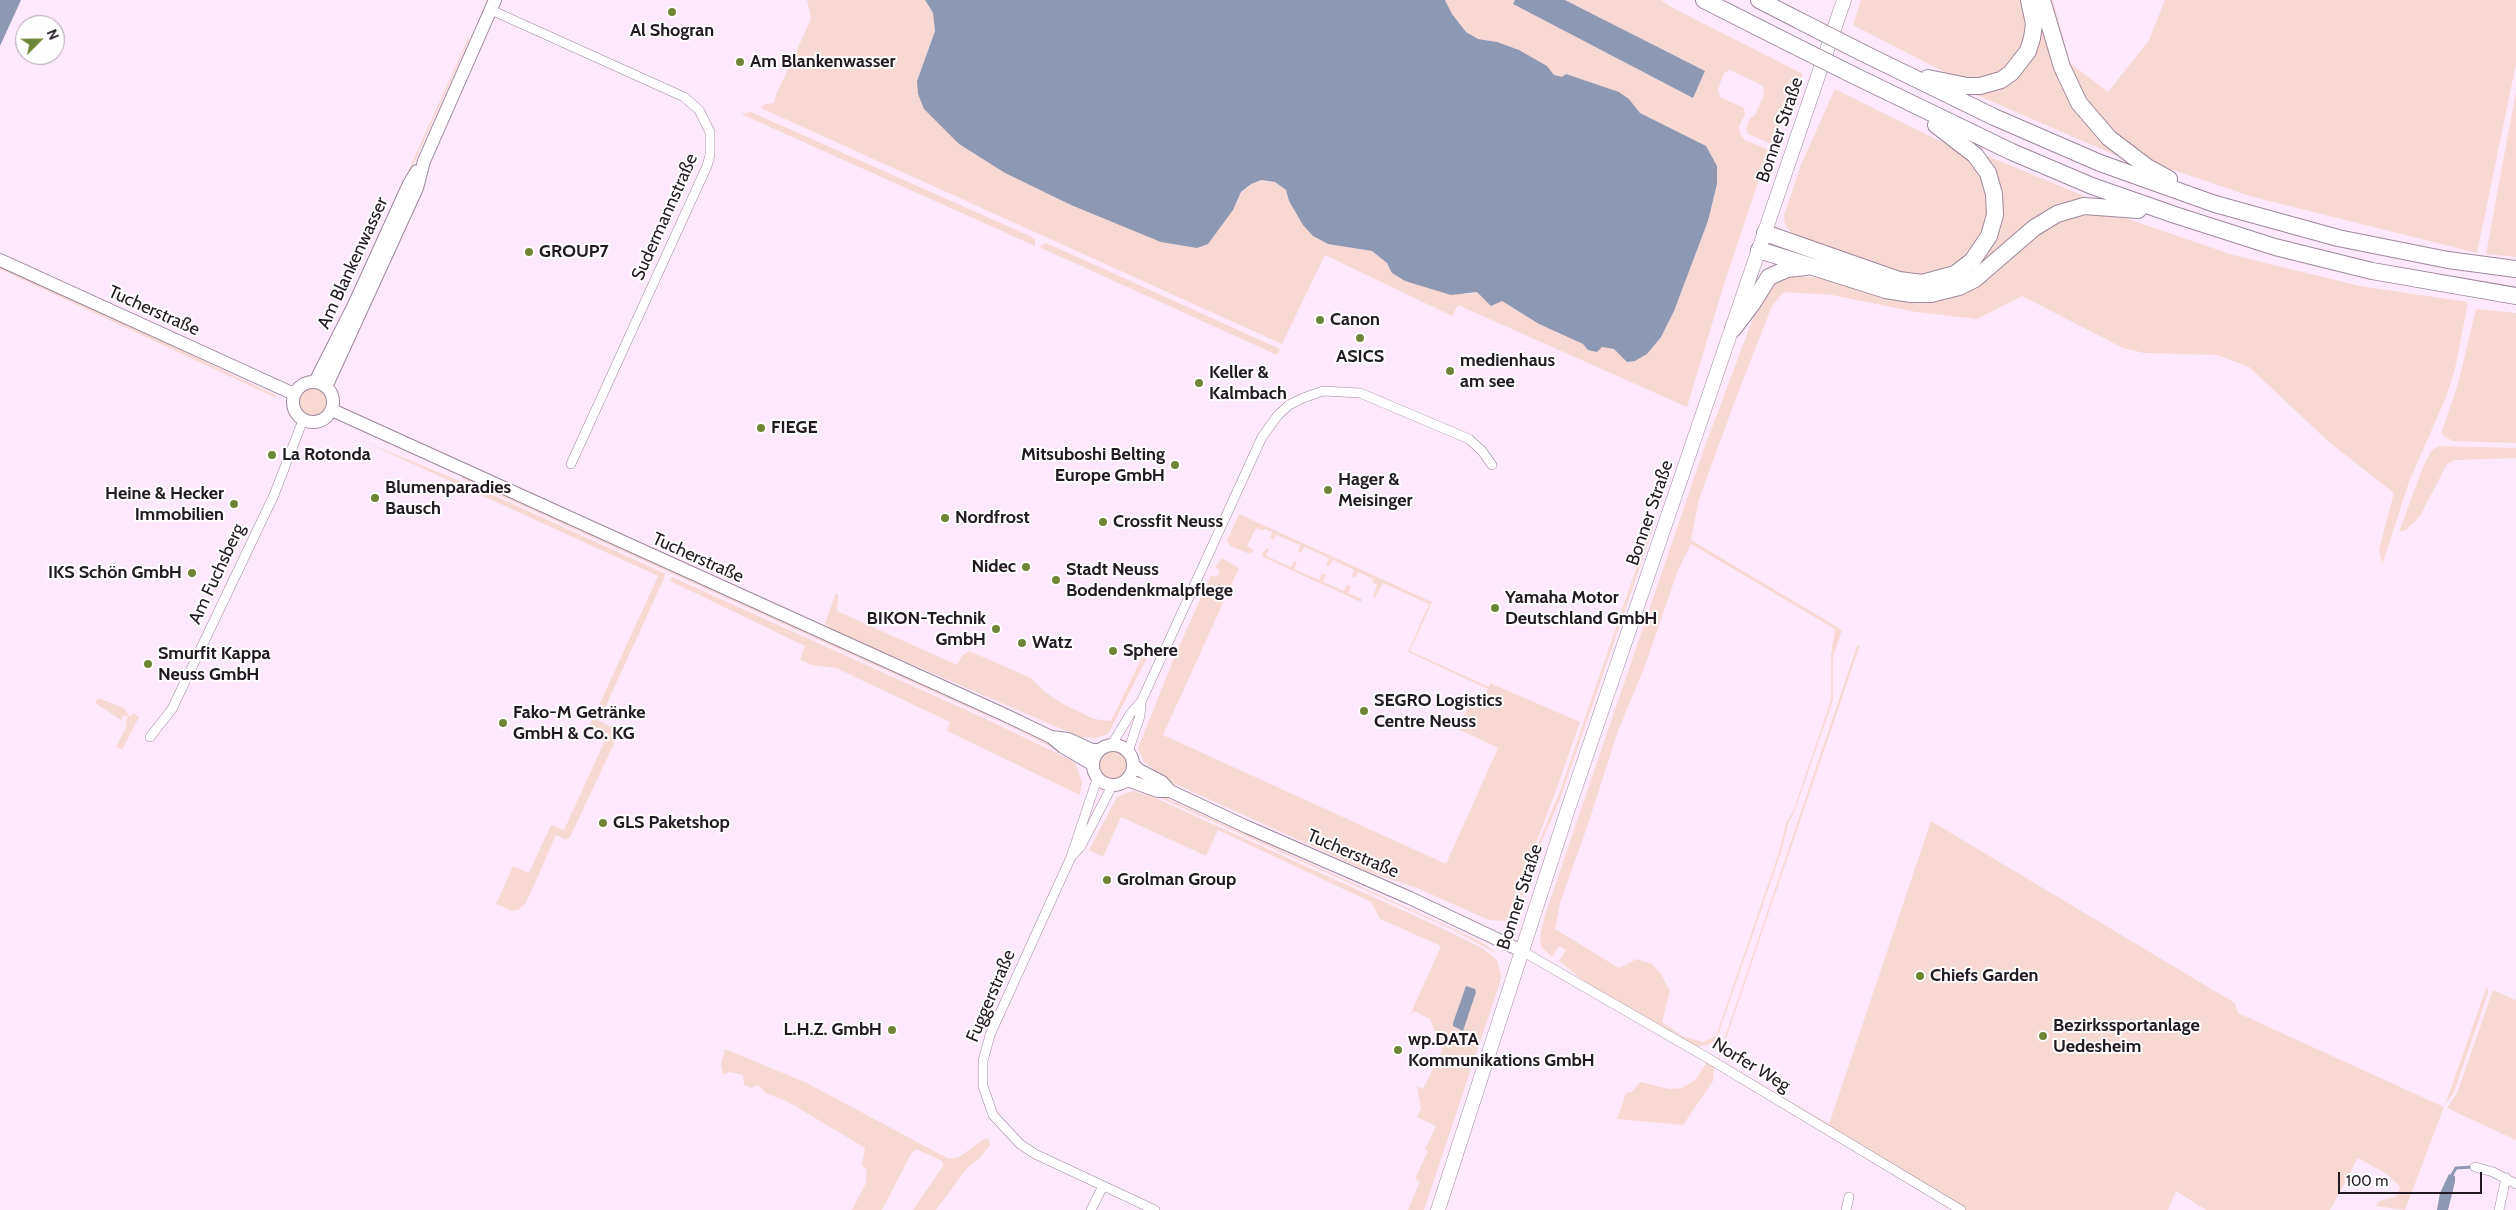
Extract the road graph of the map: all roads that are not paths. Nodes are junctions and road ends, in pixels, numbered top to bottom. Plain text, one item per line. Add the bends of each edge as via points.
1 (1704, 0) edge
2 (1759, 0) edge
3 (1844, 0) edge
4 (2029, 0) edge
5 (2042, 0) edge
6 (493, 5) edge
7 (1901, 72) junction
8 (1904, 101) junction
9 (2215, 204) junction
10 (2175, 215) junction
11 (1765, 233) junction
12 (1759, 250) junction
13 (0, 260) edge
14 (1813, 267) junction
15 (2516, 269) edge
16 (2516, 296) edge
17 (1733, 329) junction
18 (320, 384) junction
19 (294, 394) junction
20 (332, 410) junction
21 (304, 420) junction
22 (571, 464) dead end
23 (1492, 465) dead end
24 (1141, 702) junction
25 (150, 737) dead end
26 (1051, 737) junction
27 (1112, 744) junction
28 (1098, 750) junction
29 (1128, 752) junction
30 (1092, 764) junction
31 (1133, 764) junction
32 (1097, 779) junction
33 (1127, 780) junction
34 (1112, 786) junction
35 (1170, 791) junction
36 (1071, 857) junction
37 (1522, 951) junction
38 (2475, 1167) dead end
39 (2506, 1178) junction
40 (2516, 1184) edge
41 (1102, 1186) junction
42 (1849, 1197) dead end
43 (1091, 1210) edge
44 (1155, 1210) edge
45 (1438, 1210) edge
46 (1846, 1210) edge
47 (1961, 1210) edge
48 (2499, 1210) edge

1 - 8 highway, bridge
2 - 7 highway, bridge
3 - 11 main road, Bonner Straße
4 - 7 highway via 2034,24 2028,51 2021,63 2001,80 1989,85 1966,86
5 - 9 highway via 2062,67 2092,120 2133,157
6 - 18 main road, Am Blankenwasser via 424,161 417,188
6 - 22 street, Sudermannstraße via 684,97 700,110 710,132 707,166
7 - 9 highway via 2100,163
8 - 10 highway via 2092,186
8 - 11 highway via 1965,145 1988,173 1996,204 1993,226 1985,245 1972,262 1945,278 1911,282
9 - 15 highway via 2338,238 2448,260
10 - 14 highway via 2095,206 2066,210 2034,228 1975,279 1931,294 1899,293
10 - 16 highway via 2275,248 2372,271
11 - 12 main road, Bonner Straße
12 - 14 highway
12 - 17 main road, Bonner Straße
13 - 19 main road, Tucherstraße
14 - 17 highway via 1787,269 1769,277
17 - 37 main road, Bonner Straße
18 - 19 main road via 303,384
18 - 20 main road via 333,398
19 - 21 main road via 294,409
20 - 21 main road via 317,422
20 - 26 main road, Tucherstraße
21 - 25 street, Am Fuchsberg via 274,495 172,710
23 - 24 street via 1469,439 1360,393 1324,391 1290,405 1272,422 1257,445
24 - 27 street
24 - 29 street via 1140,716
26 - 28 main road, Tucherstraße via 1068,739
26 - 30 main road, Tucherstraße
27 - 28 main road
27 - 29 main road
28 - 30 main road
29 - 31 main road
30 - 32 main road
31 - 33 main road
31 - 35 main road, Tucherstraße via 1162,782
32 - 34 main road
32 - 36 street, Fuggerstraße
33 - 34 main road
33 - 35 main road, Tucherstraße via 1158,791
34 - 36 street, Fuggerstraße via 1081,846
35 - 37 main road, Tucherstraße
36 - 41 street, Fuggerstraße via 990,1035 983,1061 983,1086 994,1116 1011,1137 1035,1154
37 - 45 main road, Bonner Straße
37 - 47 street, Norfer Weg
38 - 39 street
39 - 40 street
39 - 48 street
41 - 43 street
41 - 44 street, Fuggerstraße
42 - 46 street

